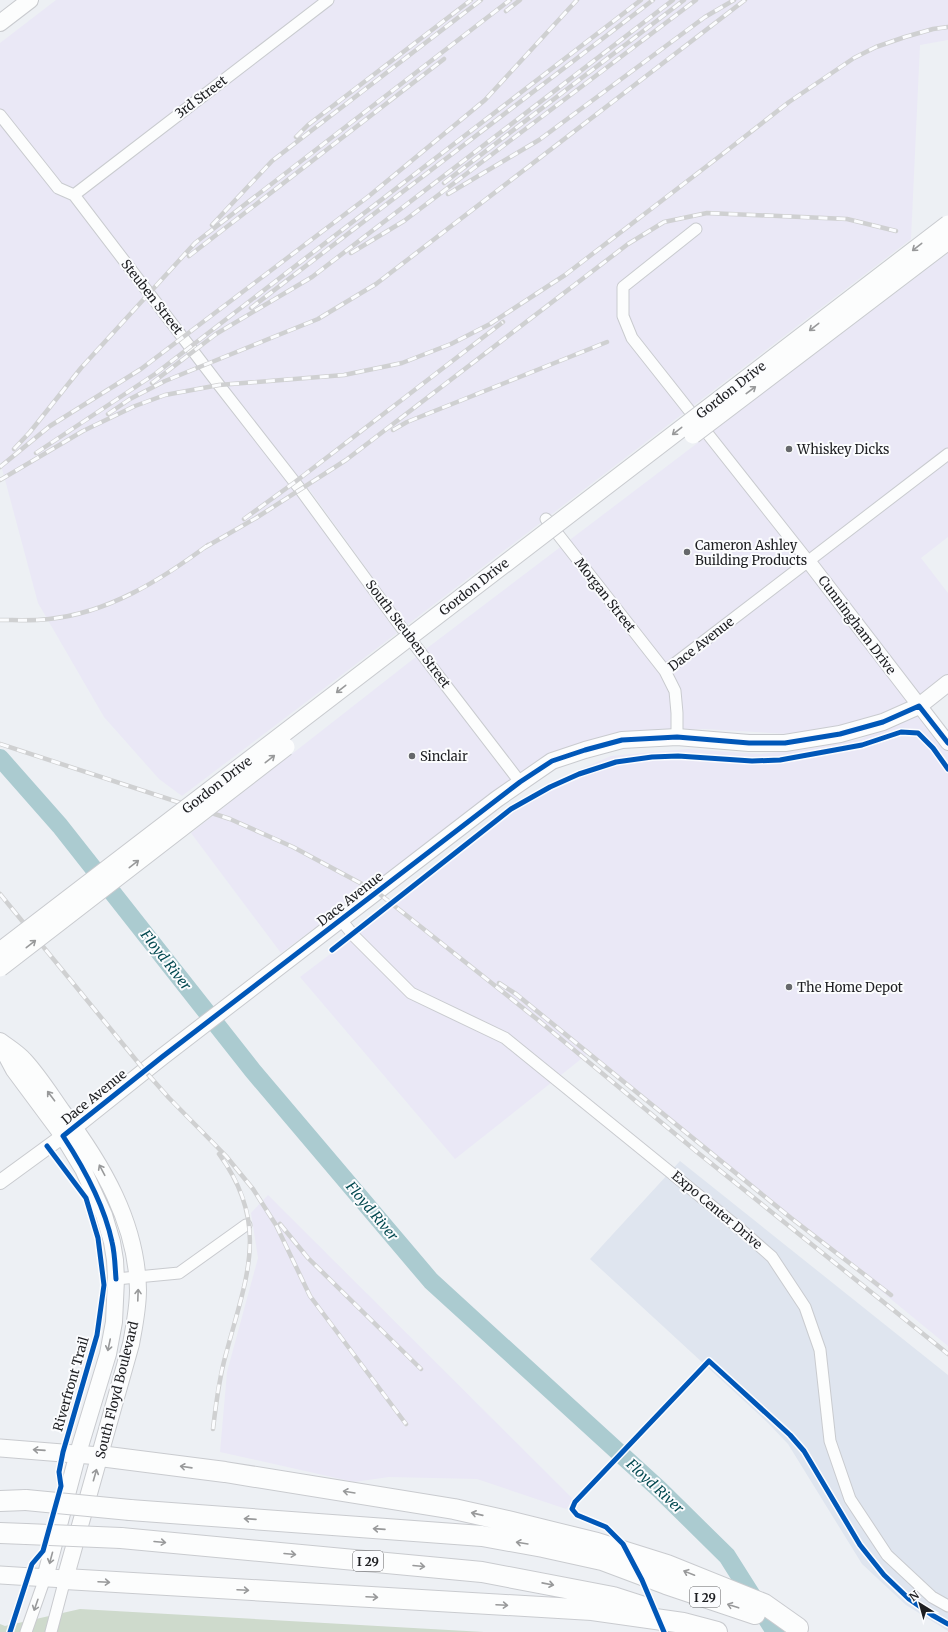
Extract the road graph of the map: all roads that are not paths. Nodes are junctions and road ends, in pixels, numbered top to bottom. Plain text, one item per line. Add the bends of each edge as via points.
1 (30, 0) edge
2 (328, 0) edge
3 (0, 23) edge
4 (0, 115) edge
5 (74, 195) junction
6 (948, 224) edge
7 (696, 229) dead end
8 (948, 241) edge
9 (948, 454) edge
10 (297, 486) joint
11 (546, 519) dead end
12 (809, 562) junction
13 (665, 671) junction
14 (948, 683) edge
15 (919, 706) junction
16 (677, 737) junction
17 (948, 743) edge
18 (520, 782) junction
19 (341, 920) junction
20 (0, 951) edge
21 (0, 968) edge
22 (0, 1043) edge
23 (69, 1131) junction
24 (0, 1182) edge
25 (246, 1226) dead end
26 (137, 1277) junction
27 (116, 1279) junction
28 (0, 1448) edge
29 (78, 1453) junction
30 (100, 1456) junction
31 (0, 1501) edge
32 (0, 1533) edge
33 (599, 1551) junction
34 (0, 1575) edge
35 (45, 1578) junction
36 (65, 1579) junction
37 (615, 1605) junction
38 (948, 1606) edge
39 (804, 1630) edge
40 (26, 1632) edge
41 (51, 1632) edge
42 (717, 1632) edge
43 (725, 1632) edge

1 - 3 main road
2 - 5 street, 3rd Street
4 - 5 street, Steuben Street via 58,188
5 - 10 street, Steuben Street
6 -> 20 main road, Gordon Drive, bridge
7 - 12 street, Cunningham Drive via 623,287 623,316 632,338
21 -> 8 main road, Gordon Drive, bridge via 499,582
9 - 12 street, Dace Avenue
10 - 18 street, South Steuben Street
11 - 13 street, Morgan Street
12 - 13 street, Dace Avenue
12 - 15 street, Cunningham Drive
13 - 16 street, Dace Avenue via 675,691 678,713
14 - 15 main road
15 - 16 main road via 869,726 840,734 785,743
15 - 17 street, Cunningham Drive
16 - 18 main road, Dace Avenue via 622,740 585,750 552,761
18 - 19 main road, Dace Avenue
19 - 23 main road, Dace Avenue
19 - 38 street, Expo Center Drive via 411,993 505,1038 740,1228 772,1257 805,1307 820,1350 830,1441 850,1499 887,1555 932,1597
22 - 23 main road, South Floyd Boulevard via 14,1070
23 - 24 street, Dace Avenue
26 -> 23 main road, South Floyd Boulevard via 131,1236 119,1205 100,1165
23 - 27 main road, South Floyd Boulevard via 104,1215 112,1242
25 - 26 street via 179,1273
26 - 27 street
30 -> 26 main road, South Floyd Boulevard via 131,1344 137,1314
27 -> 29 main road, South Floyd Boulevard via 114,1322 108,1354
29 -> 28 main road
29 - 30 main road
29 -> 35 main road, South Floyd Boulevard
33 -> 30 highway via 454,1509 224,1472
36 -> 30 main road, South Floyd Boulevard
33 -> 31 highway, bridge via 543,1546 482,1536 26,1500
32 -> 37 highway, I 29, bridge via 121,1538 482,1572
39 -> 33 highway via 764,1604 667,1565
34 - 35 main road
35 - 36 main road
35 -> 40 street, South Floyd Boulevard
36 -> 37 highway via 592,1610
36 - 41 street, South Floyd Boulevard
37 - 42 highway
37 - 43 highway, I 29

